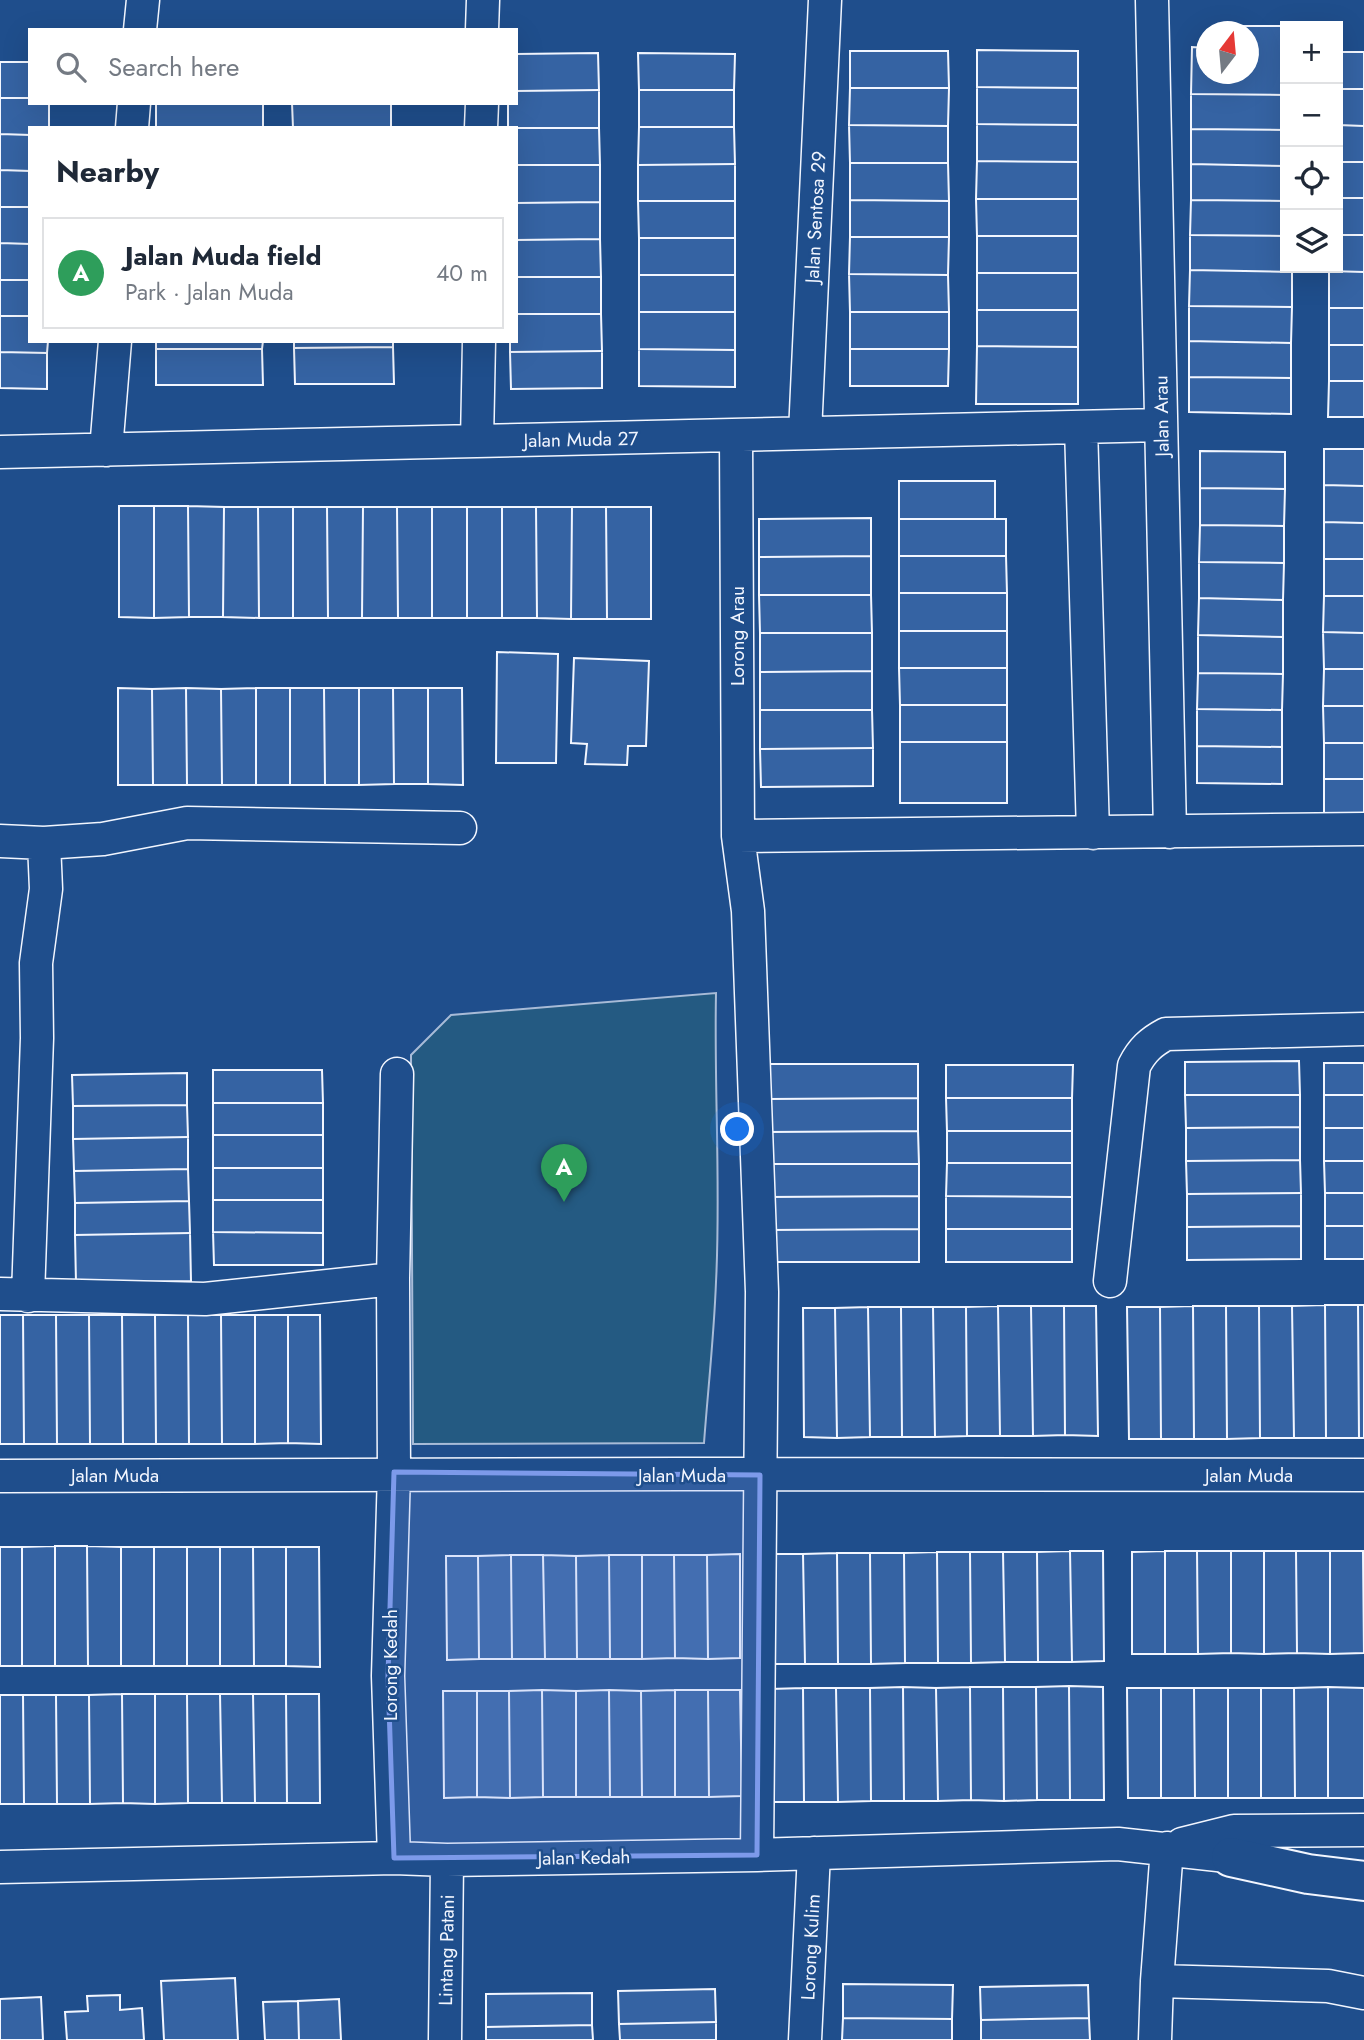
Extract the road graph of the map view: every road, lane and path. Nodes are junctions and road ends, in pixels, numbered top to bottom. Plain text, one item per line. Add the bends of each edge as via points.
1 (143, 0) edge
2 (483, 0) edge
3 (825, 0) edge
4 (1152, 0) edge
5 (140, 28) edge
6 (482, 28) edge
7 (134, 105) edge
8 (482, 105) edge
9 (132, 126) edge
10 (481, 126) edge
11 (115, 343) edge
12 (479, 343) edge
13 (1161, 425) junction
14 (1081, 427) junction
15 (804, 433) junction
16 (736, 435) junction
17 (477, 442) junction
18 (106, 450) junction
19 (0, 452) edge
20 (460, 828) dead end
21 (1364, 829) edge
22 (1170, 832) junction
23 (1093, 833) junction
24 (738, 836) junction
25 (0, 842) edge
26 (44, 843) junction
27 (1364, 1030) edge
28 (397, 1074) dead end
29 (393, 1279) junction
30 (1110, 1282) dead end
31 (14, 1295) edge
32 (394, 1472) junction
33 (760, 1475) junction
34 (1364, 1475) edge
35 (0, 1476) edge
36 (1364, 1830) edge
37 (1167, 1847) junction
38 (814, 1853) junction
39 (757, 1855) junction
40 (1231, 1857) junction
41 (394, 1858) junction
42 (447, 1860) junction
43 (1364, 1865) edge
44 (0, 1867) edge
45 (1364, 1881) edge
46 (1157, 1981) junction
47 (1364, 1993) edge
48 (445, 2040) edge
49 (806, 2040) edge
50 (1155, 2040) edge

1 - 5 street
2 - 6 street
3 - 15 street, Jalan Sentosa 29
4 - 13 street, Jalan Arau
7 - 9 street
8 - 10 street
11 - 18 street
12 - 17 street
13 - 14 street, Jalan Muda 27
13 - 22 street, Jalan Arau
14 - 15 street, Jalan Muda 27
14 - 23 street
15 - 16 street, Jalan Muda 27
16 - 17 street, Jalan Muda 27
16 - 24 street, Lorong Arau
17 - 18 street, Jalan Muda 27
18 - 19 street, Jalan Muda 27
20 - 26 street via 187,823 103,839
21 - 22 street
22 - 23 street
23 - 24 street
24 - 33 street, Lorong Arau via 748,911 762,1292
25 - 26 street
26 - 31 street via 46,890 36,963 37,1038
27 - 30 street via 1166,1034 1153,1040 1134,1066
28 - 29 street, Lorong Kedah
29 - 31 street via 205,1299
29 - 32 street, Lorong Kedah
32 - 33 street, Jalan Muda
32 - 35 street, Jalan Muda
32 - 41 street, Lorong Kedah via 388,1676
33 - 34 street, Jalan Muda
33 - 39 street, Lorong Arau
36 - 37 street via 1234,1831
37 - 38 street, Jalan Kedah via 1118,1844
37 - 40 street
37 - 46 street
38 - 39 street, Jalan Kedah
38 - 49 street, Lorong Kulim
39 - 42 street, Jalan Kedah
40 - 43 street
40 - 45 highway
41 - 42 street, Jalan Kedah
41 - 44 street, Jalan Kedah
42 - 48 street, Lintang Patani
46 - 47 street via 1328,1986
46 - 50 street

